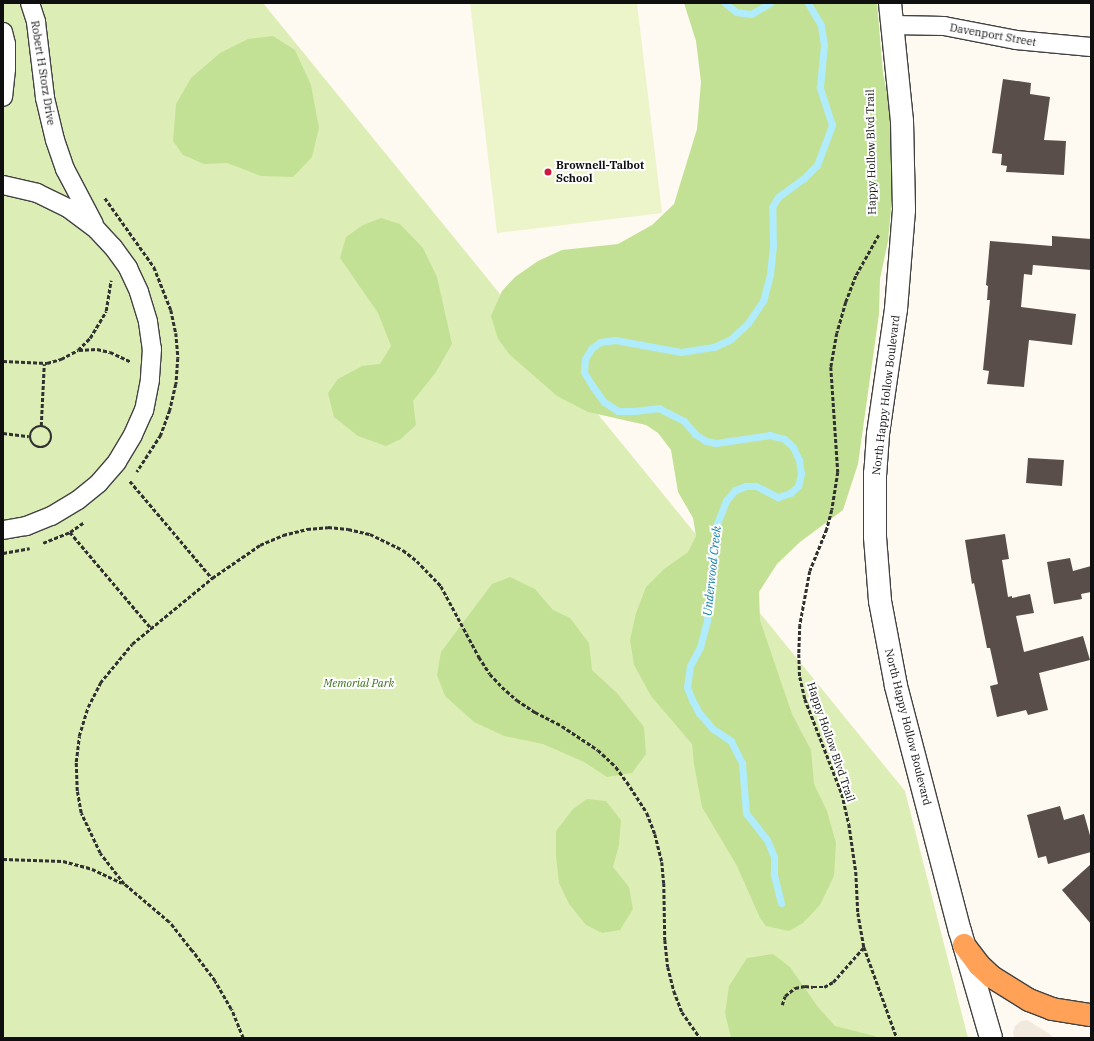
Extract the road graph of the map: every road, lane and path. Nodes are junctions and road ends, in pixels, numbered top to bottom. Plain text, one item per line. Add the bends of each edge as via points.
1 (30, 3) edge
2 (890, 3) edge
3 (894, 25) junction
4 (3, 32) edge
5 (1091, 47) edge
6 (3, 97) edge
7 (3, 185) edge
8 (102, 192) dead end
9 (880, 228) dead end
10 (97, 230) junction
11 (117, 252) junction
12 (78, 350) junction
13 (3, 361) edge
14 (44, 364) junction
15 (150, 380) junction
16 (41, 426) junction
17 (3, 433) edge
18 (30, 436) junction
19 (130, 481) dead end
20 (3, 530) edge
21 (70, 532) dead end
22 (212, 578) junction
23 (152, 629) junction
24 (3, 859) edge
25 (124, 884) junction
26 (864, 946) junction
27 (964, 946) junction
28 (782, 1005) dead end
29 (1091, 1015) edge
30 (242, 1038) edge
31 (700, 1038) edge
32 (897, 1038) edge
33 (991, 1038) edge

1 - 10 street, Robert H Storz Drive via 36,22 45,98 55,140 65,169
2 - 3 street, North Happy Hollow Boulevard
3 - 5 street, Davenport Street via 944,26 1016,40
3 - 27 street, North Happy Hollow Boulevard via 902,121 904,210 896,308 877,449 875,537 880,601 896,686
4 - 6 street via 6,44
7 - 10 street, Robert H Storz Drive via 37,193 68,208
8 - 11 path via 134,237
9 - 26 path, Happy Hollow Blvd Trail via 856,276 837,333 831,367 837,451 835,491 827,529 810,571 800,625 799,654 800,677 805,699 842,794 849,824
10 - 11 street, Robert H Storz Drive
11 - 12 path via 107,261 111,279 106,311 90,338
11 - 15 street, Robert H Storz Drive via 139,292 148,322 152,349
12 - 14 path
12 - 15 path via 97,349 110,352 134,363
13 - 14 path
14 - 16 path
15 - 20 street, Robert H Storz Drive via 144,410 134,435 117,462 99,482 78,500 51,516 26,526
16 - 18 path via 34,428
16 - 18 path via 50,432 52,439 48,445 42,448 35,447 30,441
17 - 18 path
19 - 22 path
21 - 23 path
22 - 23 path
22 - 31 path via 260,545 283,535 328,527 370,534 403,550 417,561 441,586 479,657 502,687 535,712 598,750 616,767 638,797 652,827 662,862 665,940 674,991 686,1018
23 - 25 path via 132,644 100,683 88,707 78,743 77,791 81,813 100,853
24 - 25 path via 63,861 92,869
25 - 30 path via 168,922 192,951 231,1009
26 - 28 path via 834,982 824,987 795,988 785,996
26 - 32 path, Happy Hollow Blvd Trail
27 - 29 highway via 992,977 1029,1000 1052,1009
27 - 33 street, North Happy Hollow Boulevard

